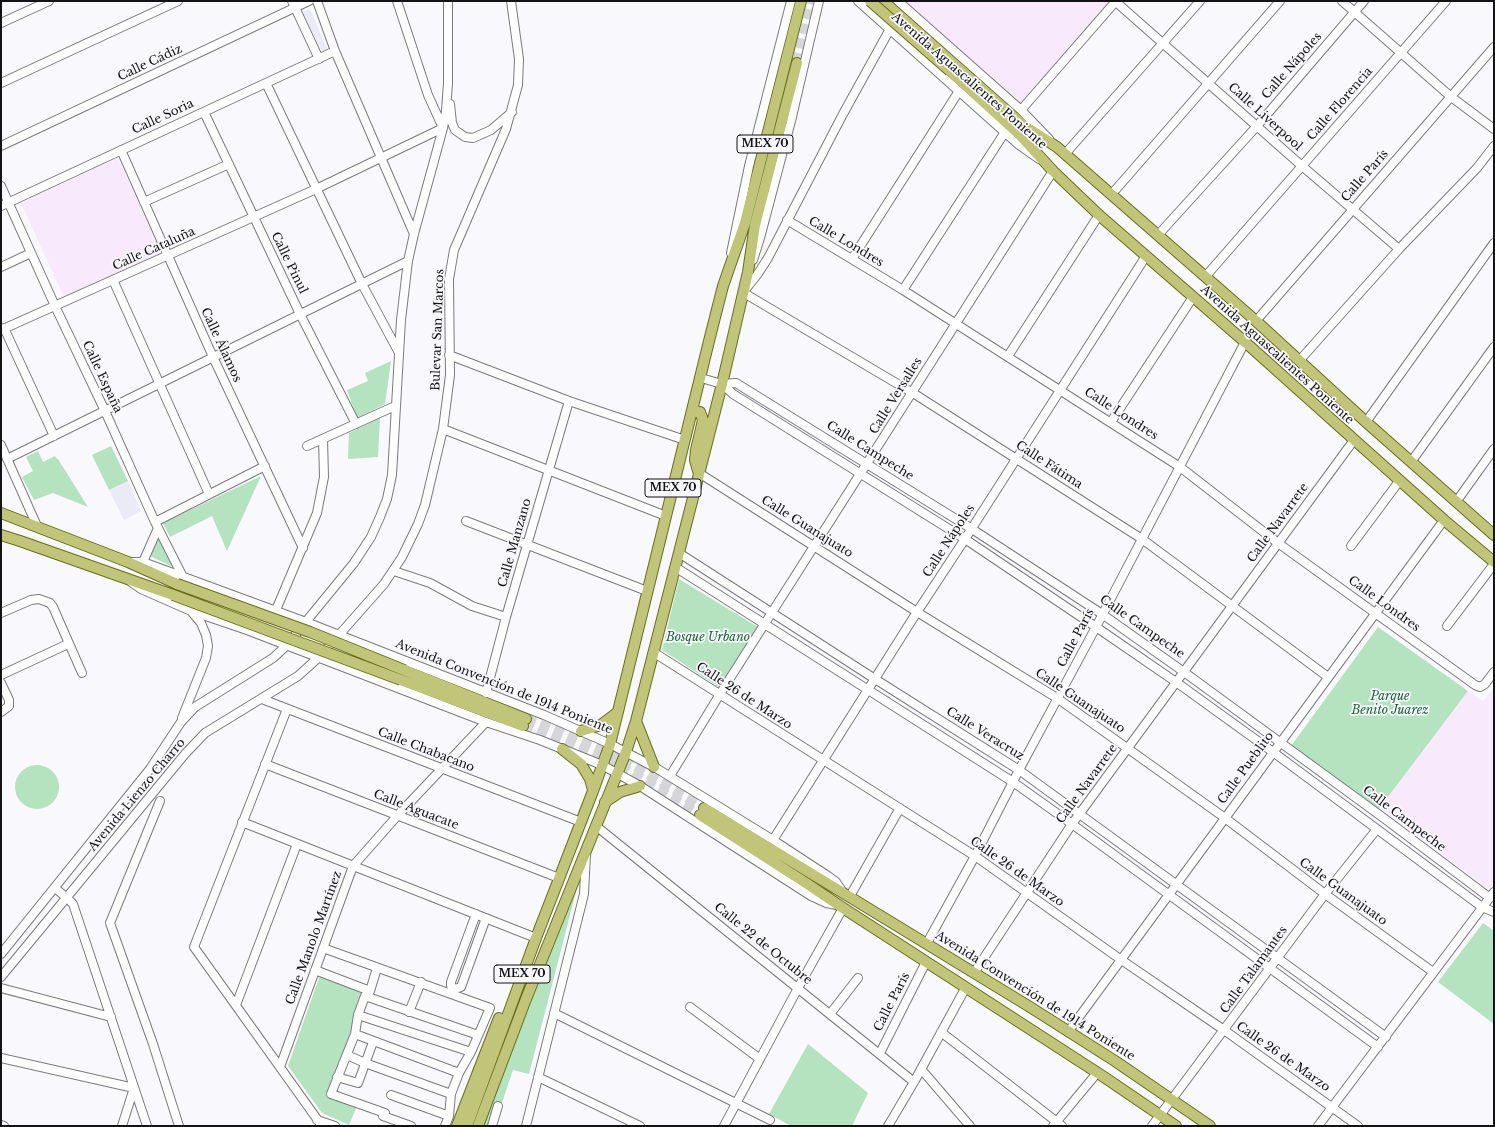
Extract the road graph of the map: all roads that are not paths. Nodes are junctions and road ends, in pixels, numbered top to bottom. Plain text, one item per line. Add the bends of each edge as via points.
1 (49, 1) edge
2 (178, 1) edge
3 (309, 1) edge
4 (317, 1) edge
5 (397, 1) edge
6 (448, 1) edge
7 (512, 1) edge
8 (791, 1) edge
9 (801, 1) edge
10 (819, 1) edge
11 (858, 1) edge
12 (873, 1) edge
13 (883, 1) edge
14 (898, 1) edge
15 (1116, 1) edge
16 (1200, 1) edge
17 (1280, 1) edge
18 (1342, 1) edge
19 (1364, 1) edge
20 (1446, 1) edge
21 (294, 4) edge
22 (906, 4) edge
23 (870, 6) edge
24 (1354, 12) junction
25 (1, 23) edge
26 (890, 29) junction
27 (1163, 44) junction
28 (1494, 47) edge
29 (335, 51) junction
30 (1401, 53) junction
31 (319, 59) junction
32 (797, 63) tunnel mouth
33 (1, 83) edge
34 (266, 83) junction
35 (448, 83) junction
36 (1209, 83) junction
37 (958, 91) junction
38 (1450, 96) junction
39 (1021, 110) junction
40 (204, 112) junction
41 (512, 112) junction
42 (1257, 126) junction
43 (443, 128) junction
44 (1494, 129) edge
45 (1005, 132) junction
46 (1, 146) edge
47 (1494, 146) edge
48 (1057, 147) junction
49 (121, 150) junction
50 (1065, 154) junction
51 (381, 158) junction
52 (1045, 163) junction
53 (229, 164) junction
54 (1302, 166) junction
55 (1053, 171) junction
56 (1, 186) edge
57 (316, 189) junction
58 (1112, 194) junction
59 (144, 202) junction
60 (5, 205) edge
61 (1353, 209) junction
62 (1099, 215) junction
63 (254, 217) junction
64 (788, 220) junction
65 (414, 234) junction
66 (1158, 235) junction
67 (1494, 243) edge
68 (1399, 249) junction
69 (31, 253) junction
70 (168, 255) junction
71 (1146, 256) junction
72 (852, 259) junction
73 (408, 261) junction
74 (1, 267) edge
75 (748, 272) junction
76 (1205, 276) junction
77 (113, 280) junction
78 (362, 284) junction
79 (724, 286) junction
80 (903, 290) junction
81 (744, 291) junction
82 (1193, 297) junction
83 (55, 306) junction
84 (300, 314) junction
85 (1256, 321) junction
86 (957, 324) junction
87 (3, 329) edge
88 (1244, 342) junction
89 (1494, 347) edge
90 (399, 352) junction
91 (449, 355) junction
92 (1008, 356) junction
93 (213, 357) junction
94 (1299, 361) junction
95 (701, 378) junction
96 (159, 384) junction
97 (722, 384) junction
98 (1061, 390) junction
99 (913, 393) junction
100 (569, 400) junction
101 (395, 406) junction
102 (106, 411) junction
103 (692, 411) junction
104 (1111, 422) junction
105 (1366, 422) junction
106 (356, 424) junction
107 (443, 429) junction
108 (54, 436) junction
109 (323, 439) junction
110 (685, 440) junction
111 (1354, 440) junction
112 (1, 445) edge
113 (307, 446) dead end
114 (1494, 449) edge
115 (7, 459) junction
116 (1016, 459) junction
117 (1411, 462) junction
118 (868, 464) junction
119 (265, 466) junction
120 (1180, 466) junction
121 (548, 471) junction
122 (699, 473) junction
123 (861, 474) junction
124 (1400, 480) junction
125 (209, 494) junction
126 (1456, 502) junction
127 (1, 513) edge
128 (666, 516) junction
129 (1444, 520) junction
130 (466, 521) dead end
131 (156, 525) junction
132 (37, 526) junction
133 (972, 529) junction
134 (1, 535) edge
135 (1494, 535) edge
136 (966, 539) junction
137 (1142, 539) junction
138 (1278, 543) junction
139 (527, 546) junction
140 (815, 546) junction
141 (1351, 546) dead end
142 (303, 548) junction
143 (679, 553) junction
144 (128, 562) junction
145 (143, 562) junction
146 (1494, 563) edge
147 (675, 568) junction
148 (394, 571) junction
149 (127, 579) junction
150 (180, 581) junction
151 (647, 592) junction
152 (256, 604) junction
153 (1233, 606) junction
154 (276, 610) junction
155 (190, 611) junction
156 (772, 612) junction
157 (917, 612) junction
158 (1376, 612) junction
159 (1, 613) edge
160 (1102, 614) junction
161 (506, 616) junction
162 (306, 622) junction
163 (766, 624) junction
164 (1447, 626) dead end
165 (1096, 627) junction
166 (247, 630) junction
167 (339, 635) junction
168 (356, 641) junction
169 (68, 644) junction
170 (286, 646) junction
171 (653, 652) junction
172 (318, 658) junction
173 (344, 668) junction
174 (1184, 672) junction
175 (1494, 672) edge
176 (82, 673) dead end
177 (1, 675) edge
178 (1328, 677) junction
179 (875, 679) junction
180 (1176, 682) junction
181 (1, 683) edge
182 (868, 690) junction
183 (486, 693) junction
184 (720, 694) junction
185 (1057, 698) junction
186 (262, 699) junction
187 (287, 709) junction
188 (1, 712) edge
189 (618, 712) junction
190 (636, 721) junction
191 (181, 722) junction
192 (486, 722) junction
193 (581, 731) junction
194 (1280, 742) junction
195 (610, 744) junction
196 (1128, 748) junction
197 (562, 749) junction
198 (626, 752) junction
199 (1273, 752) junction
200 (824, 761) junction
201 (265, 764) junction
202 (602, 765) junction
203 (654, 767) junction
204 (442, 769) junction
205 (1019, 770) junction
206 (618, 772) junction
207 (670, 776) junction
208 (1013, 782) junction
209 (640, 786) junction
210 (593, 791) junction
211 (160, 802) dead end
212 (605, 802) junction
213 (900, 808) junction
214 (1080, 813) junction
215 (398, 815) junction
216 (1225, 818) junction
217 (242, 822) junction
218 (581, 822) junction
219 (1072, 824) junction
220 (596, 826) junction
221 (1377, 829) junction
222 (773, 840) junction
223 (297, 844) junction
224 (586, 850) junction
225 (975, 856) junction
226 (354, 866) junction
227 (559, 878) junction
228 (1176, 884) junction
229 (55, 888) junction
230 (1027, 892) junction
231 (847, 894) junction
232 (1168, 894) junction
233 (1325, 894) junction
234 (1492, 895) edge
235 (67, 898) junction
236 (842, 907) junction
237 (1482, 907) junction
238 (1492, 911) edge
239 (476, 914) junction
240 (486, 918) junction
241 (536, 938) junction
242 (927, 943) junction
243 (323, 948) junction
244 (1267, 950) junction
245 (1, 954) edge
246 (1277, 958) junction
247 (1120, 959) junction
248 (1260, 960) junction
249 (926, 962) junction
250 (378, 968) junction
251 (1270, 968) junction
252 (315, 970) junction
253 (1433, 972) junction
254 (974, 973) junction
255 (1, 977) edge
256 (858, 978) dead end
257 (421, 982) junction
258 (518, 987) junction
259 (966, 987) junction
260 (2, 988) edge
261 (798, 988) junction
262 (368, 993) junction
263 (236, 1005) junction
264 (690, 1007) dead end
265 (409, 1012) junction
266 (554, 1013) junction
267 (830, 1014) junction
268 (358, 1015) junction
269 (110, 1017) junction
270 (1224, 1030) junction
271 (941, 1032) junction
272 (1068, 1032) junction
273 (355, 1034) junction
274 (478, 1035) junction
275 (1386, 1037) junction
276 (373, 1042) junction
277 (1378, 1047) junction
278 (470, 1052) junction
279 (880, 1053) junction
280 (347, 1055) junction
281 (1, 1058) edge
282 (760, 1059) junction
283 (366, 1063) junction
284 (280, 1067) junction
285 (921, 1069) junction
286 (459, 1073) junction
287 (1097, 1073) junction
288 (337, 1077) junction
289 (538, 1077) junction
290 (914, 1082) junction
291 (134, 1088) junction
292 (451, 1094) junction
293 (391, 1095) dead end
294 (1173, 1100) junction
295 (736, 1104) junction
296 (498, 1106) dead end
297 (1333, 1108) junction
298 (1161, 1115) junction
299 (448, 1116) junction
300 (770, 1120) dead end
301 (319, 1123) edge
302 (1, 1125) edge
303 (1057, 1125) edge
304 (4, 1126) edge
305 (122, 1126) edge
306 (147, 1126) edge
307 (179, 1126) edge
308 (335, 1126) edge
309 (411, 1126) edge
310 (444, 1126) edge
311 (457, 1126) edge
312 (466, 1126) edge
313 (478, 1126) edge
314 (492, 1126) edge
315 (526, 1126) edge
316 (640, 1126) edge
317 (724, 1126) edge
318 (888, 1126) edge
319 (970, 1126) edge
320 (1152, 1126) edge
321 (1176, 1126) edge
322 (1210, 1126) edge
323 (1318, 1126) edge
324 (1358, 1126) edge

1 - 25 street
2 - 33 street
3 - 21 street, Calle Cádiz
4 - 29 street
5 - 43 street via 428,95
6 - 35 street
7 - 41 street, Bulevar San Marcos via 519,59 518,85
8 - 79 street, MEX 70 via 749,166
9 - 79 main road, MEX 70 via 745,223
10 - 75 street, MEX 70 via 790,128
11 - 23 street, Avenida Aguascalientes Poniente
12 - 23 street
13 - 48 main road, Avenida Aguascalientes Poniente via 1023,125
14 - 22 street, Avenida Aguascalientes Poniente
15 - 27 street, Calle Liverpool
15 - 39 street
16 - 27 street
17 - 36 street
18 - 24 street
19 - 24 street, Calle Nápoles
20 - 30 street, Calle Florencia
21 - 31 street
21 - 46 street, Calle Cádiz
22 - 39 street, Avenida Aguascalientes Poniente
23 - 26 street, Avenida Aguascalientes Poniente
23 - 52 main road, Avenida Aguascalientes Poniente, bridge via 950,71 1020,135
24 - 30 street
24 - 42 street, Calle Nápoles
26 - 37 street, Avenida Aguascalientes Poniente
26 - 64 street
27 - 36 street, Calle Liverpool
27 - 50 street
28 - 38 street, Calle París
29 - 31 street, Calle Soria
29 - 51 street
30 - 38 street
30 - 54 street, Calle Florencia
31 - 34 street, Calle Soria
32 - 75 main road, MEX 70 via 754,225
34 - 40 street, Calle Soria
34 - 57 street
35 - 41 street via 452,123 455,130 465,137 473,138 490,130
35 - 43 street
36 - 42 street, Calle Liverpool
36 - 58 street
37 - 45 street, Avenida Aguascalientes Poniente
37 - 72 street
38 - 44 street
38 - 61 street, Calle París
39 - 48 street, Avenida Aguascalientes Poniente
40 - 49 street, Calle Soria
40 - 53 street, Calle Pinul
41 - 91 street, Bulevar San Marcos via 454,250 449,279
42 - 54 street, Calle Liverpool
42 - 66 street, Calle Nápoles
43 - 51 street, Calle Cataluña
43 - 65 street
45 - 52 street, Avenida Aguascalientes Poniente
45 - 80 street
47 - 68 street via 1477,168
48 - 50 main road, Avenida Aguascalientes Poniente
49 - 59 street, Calle Álamos
49 - 60 street, Calle Soria
50 - 58 main road, Avenida Aguascalientes Poniente
51 - 57 street, Calle Cataluña
51 - 65 street
52 - 55 main road, Avenida Aguascalientes Poniente
53 - 59 street
53 - 63 street, Calle Pinul
54 - 61 street, Calle Liverpool
54 - 76 street, Calle Florencia
55 - 62 main road, Avenida Aguascalientes Poniente
55 - 86 street, Calle Versalles
56 - 60 street, Calle España
57 - 63 street, Calle Cataluña
57 - 78 street
58 - 66 main road, Avenida Aguascalientes Poniente
59 - 70 street, Calle Álamos
60 - 69 street, Calle España
61 - 68 street, Calle Liverpool
61 - 85 street, Calle París
62 - 71 main road, Avenida Aguascalientes Poniente
62 - 92 street
63 - 70 street, Calle Cataluña
63 - 84 street, Calle Pinul
64 - 72 street, Calle Londres
64 - 81 street via 758,275
65 - 73 street
66 - 76 main road, Avenida Aguascalientes Poniente
67 - 105 street
68 - 94 street
69 - 74 street
69 - 83 street, Calle España
70 - 77 street, Calle Cataluña
70 - 93 street, Calle Álamos
71 - 82 main road, Avenida Aguascalientes Poniente
71 - 98 street, Calle Nápoles
72 - 80 street, Calle Londres
73 - 78 street
73 - 90 street
75 - 81 main road, MEX 70
76 - 85 main road, Avenida Aguascalientes Poniente
77 - 83 street, Calle Cataluña
77 - 96 street
78 - 84 street
78 - 90 street
79 - 95 main road, MEX 70
80 - 86 street, Calle Londres
81 - 97 main road, MEX 70
81 - 99 street, Calle Fátima
82 - 88 main road, Avenida Aguascalientes Poniente
82 - 104 street
83 - 87 street, Calle Cataluña
83 - 102 street, Calle España
84 - 93 street
84 - 106 street, Calle Pinul
85 - 94 main road, Avenida Aguascalientes Poniente
86 - 92 street, Calle Londres
86 - 99 street, Calle Versalles
87 - 108 street
88 - 111 main road, Avenida Aguascalientes Poniente
88 - 120 street, Calle París
89 - 117 street
90 - 101 street
91 - 100 street
91 - 107 street, Bulevar San Marcos via 450,375
92 - 98 street, Calle Londres
93 - 96 street
93 - 119 street, Calle Álamos
94 - 105 main road, Avenida Aguascalientes Poniente
95 - 97 street, Calle Campeche
95 - 103 main road, MEX 70
96 - 102 street
96 - 125 street
97 - 118 street, Calle Campeche via 736,382
97 - 122 main road, MEX 70
97 - 123 street, Calle Campeche via 733,394
98 - 104 street, Calle Londres
98 - 116 street, Calle Nápoles
99 - 116 street, Calle Fátima
99 - 118 street, Calle Versalles
100 - 110 street
100 - 121 street, Calle Manzano
101 - 106 street
101 - 162 street via 392,475 387,500 380,517 371,537 354,563
102 - 108 street
102 - 131 street, Calle España
103 - 110 main road, MEX 70
103 - 122 main road via 700,412 703,420 695,456
104 - 120 street, Calle Londres
105 - 117 main road, Avenida Aguascalientes Poniente
106 - 109 street
107 - 121 street
107 - 148 street, Bulevar San Marcos via 423,511
108 - 115 street
109 - 113 street
109 - 142 street via 324,477 317,513
110 - 128 main road, MEX 70
111 - 124 main road, Avenida Aguascalientes Poniente
111 - 138 street, Calle Navarrete
112 - 115 street
114 - 126 street
115 - 132 street
116 - 133 street, Calle Nápoles
116 - 137 street, Calle Fátima
117 - 126 main road, Avenida Aguascalientes Poniente
118 - 123 street, Calle Versalles
118 - 133 street, Calle Campeche
119 - 125 street
119 - 142 street, Calle Álamos
120 - 137 street, Calle París
120 - 138 street, Calle Londres
121 - 128 street
121 - 139 street, Calle Manzano
122 - 140 street, Calle Guanajuato
122 - 143 main road, MEX 70
123 - 136 street, Calle Campeche
123 - 140 street, Calle Versalles
124 - 129 main road, Avenida Aguascalientes Poniente
124 - 141 street
125 - 131 street
126 - 135 main road, Avenida Aguascalientes Poniente
127 - 132 main road, Avenida Convención de 1914 Poniente
128 - 151 main road, MEX 70
129 - 146 main road, Avenida Aguascalientes Poniente
129 - 158 street, Calle Pueblito
130 - 139 street
131 - 145 street
131 - 150 street, Calle España
132 - 144 main road, Avenida Convención de 1914 Poniente
133 - 136 street, Calle Nápoles
133 - 160 street, Calle Campeche
134 - 149 main road, Avenida Convención de 1914 Poniente
136 - 157 street, Calle Nápoles
136 - 165 street, Calle Campeche
137 - 153 street, Calle Fátima
137 - 160 street, Calle París
138 - 153 street, Calle Navarrete
138 - 158 street, Calle Londres
139 - 151 street
139 - 161 street, Calle Manzano
140 - 156 street, Calle Versalles
140 - 157 street, Calle Guanajuato
142 - 154 street
143 - 147 main road, MEX 70
143 - 156 street, Calle Veracruz
144 - 145 street, Avenida Convención de 1914 Poniente
144 - 150 main road, Avenida Convención de 1914 Poniente
145 - 150 street, Avenida Convención de 1914 Poniente
146 - 164 street
147 - 163 street, Calle Veracruz
147 - 171 main road, MEX 70
148 - 161 street via 430,583 472,606
148 - 167 street, Bulevar San Marcos
149 - 150 main road, Avenida Convención de 1914 Poniente, bridge via 401,680 525,722 404,670
149 - 155 street, Avenida Convención de 1914 Poniente via 141,589
150 - 152 street, Avenida Convención de 1914 Poniente
151 - 189 main road, MEX 70
152 - 154 street, Avenida Convención de 1914 Poniente
152 - 166 street via 259,619
153 - 174 street, Calle Navarrete
153 - 178 street, Calle Fátima
154 - 162 street, Avenida Convención de 1914 Poniente
155 - 166 street, Avenida Convención de 1914 Poniente
155 - 191 street via 201,624 208,646 206,658
156 - 163 street, Calle Versalles
156 - 179 street, Calle Veracruz
157 - 179 street, Calle Nápoles
157 - 185 street, Calle Guanajuato
158 - 175 street, Calle Londres via 1475,685 1480,687 1485,684
158 - 178 street, Calle Pueblito
159 - 169 street via 31,600 44,600 53,608
160 - 165 street, Calle París
160 - 174 street, Calle Campeche
161 - 183 street, Calle Manzano
162 - 167 street, Avenida Convención de 1914 Poniente
162 - 170 street
163 - 182 street, Calle Veracruz
163 - 184 street, Calle Versalles
165 - 180 street, Calle Campeche
165 - 185 street, Calle París
166 - 170 street, Avenida Convención de 1914 Poniente
167 - 168 street, Avenida Convención de 1914 Poniente
167 - 172 street, Bulevar San Marcos
168 - 173 street via 346,646 342,652
168 - 183 street, Avenida Convención de 1914 Poniente
169 - 176 street
169 - 177 street
170 - 172 street, Avenida Convención de 1914 Poniente
170 - 191 street, Avenida Lienzo Charro via 273,658 195,707
171 - 184 street, Calle 26 de Marzo
171 - 190 main road, MEX 70
172 - 173 street, Avenida Convención de 1914 Poniente
172 - 186 street, Avenida Lienzo Charro via 298,676
173 - 192 street, Avenida Convención de 1914 Poniente
174 - 180 street, Calle Navarrete
174 - 194 street, Calle Campeche
178 - 194 street, Calle Pueblito
179 - 182 street, Calle Nápoles
179 - 205 street, Calle Veracruz
180 - 196 street, Calle Navarrete
180 - 199 street, Calle Campeche
181 - 188 street via 9,706
182 - 200 street, Calle Nápoles
182 - 208 street, Calle Veracruz
183 - 193 street, Avenida Convención de 1914 Poniente
184 - 200 street, Calle 26 de Marzo
184 - 207 street, Calle Versalles
185 - 196 street, Calle Guanajuato
185 - 205 street, Calle París
186 - 187 street, Calle Chabacano
186 - 235 street, Avenida Lienzo Charro via 205,733
187 - 201 street
187 - 204 street, Calle Chabacano
189 - 193 main road via 601,725
189 - 195 main road, MEX 70
190 - 198 main road, MEX 70
190 - 203 main road
191 - 229 street, Avenida Lienzo Charro via 150,769
192 - 197 street, Avenida Convención de 1914 Poniente
192 - 204 street, Calle Manolo Martínez
193 - 195 street, Avenida Convención de 1914 Poniente
194 - 199 street, Calle Pueblito
194 - 234 street, Calle Campeche
195 - 198 street, Avenida Convención de 1914 Poniente
195 - 202 main road, MEX 70
196 - 214 street, Calle Navarrete
196 - 216 street, Calle Guanajuato
197 - 202 street, Avenida Convención de 1914 Poniente
197 - 210 main road via 581,764 590,779
198 - 203 street, Avenida Convención de 1914 Poniente
198 - 206 main road, MEX 70
199 - 216 street, Calle Pueblito
199 - 221 street, Calle Campeche
200 - 213 street, Calle 26 de Marzo
200 - 222 street, Calle Nápoles
201 - 215 street, Calle Aguacate
201 - 217 street
202 - 206 street, Avenida Convención de 1914 Poniente
202 - 210 main road, MEX 70
203 - 207 street, Avenida Convención de 1914 Poniente
204 - 215 street, Calle Manolo Martínez
204 - 218 street, Calle Chabacano
205 - 208 street, Calle París
205 - 214 street, Calle Veracruz
206 - 209 street, Avenida Convención de 1914 Poniente
206 - 212 main road, MEX 70
207 - 222 street, Avenida Convención de 1914 Poniente
208 - 219 street, Calle Veracruz
208 - 225 street, Calle París
209 - 212 main road via 620,792
209 - 236 street, Avenida Convención de 1914 Poniente via 811,896
210 - 218 main road, MEX 70
211 - 307 street via 110,923 154,1044
212 - 220 main road, MEX 70
213 - 225 street, Calle 26 de Marzo
213 - 231 street
214 - 219 street, Calle Navarrete
214 - 228 street, Calle Veracruz
215 - 226 street, Calle Manolo Martínez
215 - 227 street, Calle Aguacate
216 - 228 street, Calle Pueblito
216 - 233 street, Calle Guanajuato
217 - 223 street
217 - 263 street via 194,947
218 - 227 main road, MEX 70
219 - 230 street, Calle Navarrete
219 - 232 street, Calle Veracruz
220 - 224 main road, MEX 70
220 - 261 street, Calle 22 de Octubre
221 - 233 street, Calle Talamantes
221 - 237 street, Calle Campeche
222 - 231 street, Avenida Convención de 1914 Poniente via 828,876
223 - 226 street
223 - 263 street
224 - 266 street via 584,894
224 - 313 main road, MEX 70
225 - 230 street, Calle 26 de Marzo
225 - 242 street, Calle París
226 - 239 street
226 - 243 street, Calle Manolo Martínez
227 - 241 main road, MEX 70
228 - 232 street, Calle Pueblito
228 - 244 street, Calle Veracruz
229 - 235 street
229 - 245 street, Avenida Lienzo Charro
230 - 247 street, Calle 26 de Marzo
230 - 254 street, Calle Navarrete
231 - 236 main road, Avenida Convención de 1914 Poniente via 702,812
231 - 242 main road, Avenida Convención de 1914 Poniente
232 - 247 street, Calle Pueblito
232 - 248 street, Calle Veracruz
233 - 246 street, Calle Talamantes
233 - 253 street, Calle Guanajuato
234 - 237 street
234 - 238 street
235 - 255 street, Avenida Lienzo Charro
235 - 269 street via 73,904
236 - 249 main road, Avenida Convención de 1914 Poniente
236 - 261 street
237 - 238 street, Calle Campeche
237 - 253 street
239 - 240 street
239 - 240 street via 451,982 455,989 461,988
240 - 241 street
241 - 258 main road, MEX 70
242 - 254 main road, Avenida Convención de 1914 Poniente
243 - 250 street
243 - 252 street, Calle Manolo Martínez
244 - 246 street, Calle Veracruz
244 - 248 street
246 - 251 street, Calle Talamantes
246 - 275 street, Calle Veracruz
247 - 270 street, Calle 26 de Marzo
247 - 272 street, Calle Pueblito
248 - 251 street, Calle Veracruz
249 - 259 main road, Avenida Convención de 1914 Poniente
249 - 279 street, Calle París
250 - 257 street
250 - 262 street
251 - 270 street, Calle Talamantes
251 - 277 street, Calle Veracruz
252 - 262 street
252 - 284 street, Calle Manolo Martínez
253 - 275 street
254 - 272 main road, Avenida Convención de 1914 Poniente
256 - 267 street
257 - 265 street
257 - 274 street via 490,1008
258 - 311 main road via 500,1016
258 - 312 main road, MEX 70
259 - 271 street
259 - 287 main road, Avenida Convención de 1914 Poniente
260 - 269 street
261 - 267 street, Calle 22 de Octubre
261 - 282 street
262 - 265 street
262 - 268 street
263 - 284 street
264 - 282 street
265 - 274 street
266 - 289 street
266 - 295 street
267 - 279 street, Calle 22 de Octubre
268 - 273 street
268 - 278 street
269 - 291 street
270 - 294 street, Calle Talamantes
270 - 297 street, Calle 26 de Marzo
271 - 285 street
271 - 303 street
272 - 294 main road, Avenida Convención de 1914 Poniente
273 - 276 street
273 - 280 street
274 - 278 street
275 - 277 street
276 - 283 street
276 - 286 street
277 - 297 street
278 - 286 street
279 - 290 street, Calle 22 de Octubre
280 - 283 street
280 - 288 street
281 - 291 street
282 - 295 street
283 - 288 street via 358,1083
283 - 292 street
284 - 301 street
285 - 290 street
285 - 319 street
286 - 292 street
287 - 298 main road, Avenida Convención de 1914 Poniente
287 - 303 street
288 - 309 street via 330,1094 385,1113 383,1116
289 - 315 street
289 - 316 street
290 - 318 street
291 - 305 street
291 - 306 street
292 - 299 street
293 - 299 street
294 - 298 street, Calle Talamantes
294 - 322 main road, Avenida Convención de 1914 Poniente
295 - 300 street
295 - 317 street
296 - 314 street
297 - 323 street
297 - 324 street, Calle 26 de Marzo
298 - 320 street, Calle Talamantes
298 - 321 main road, Avenida Convención de 1914 Poniente
299 - 310 street
301 - 308 street
302 - 304 street

